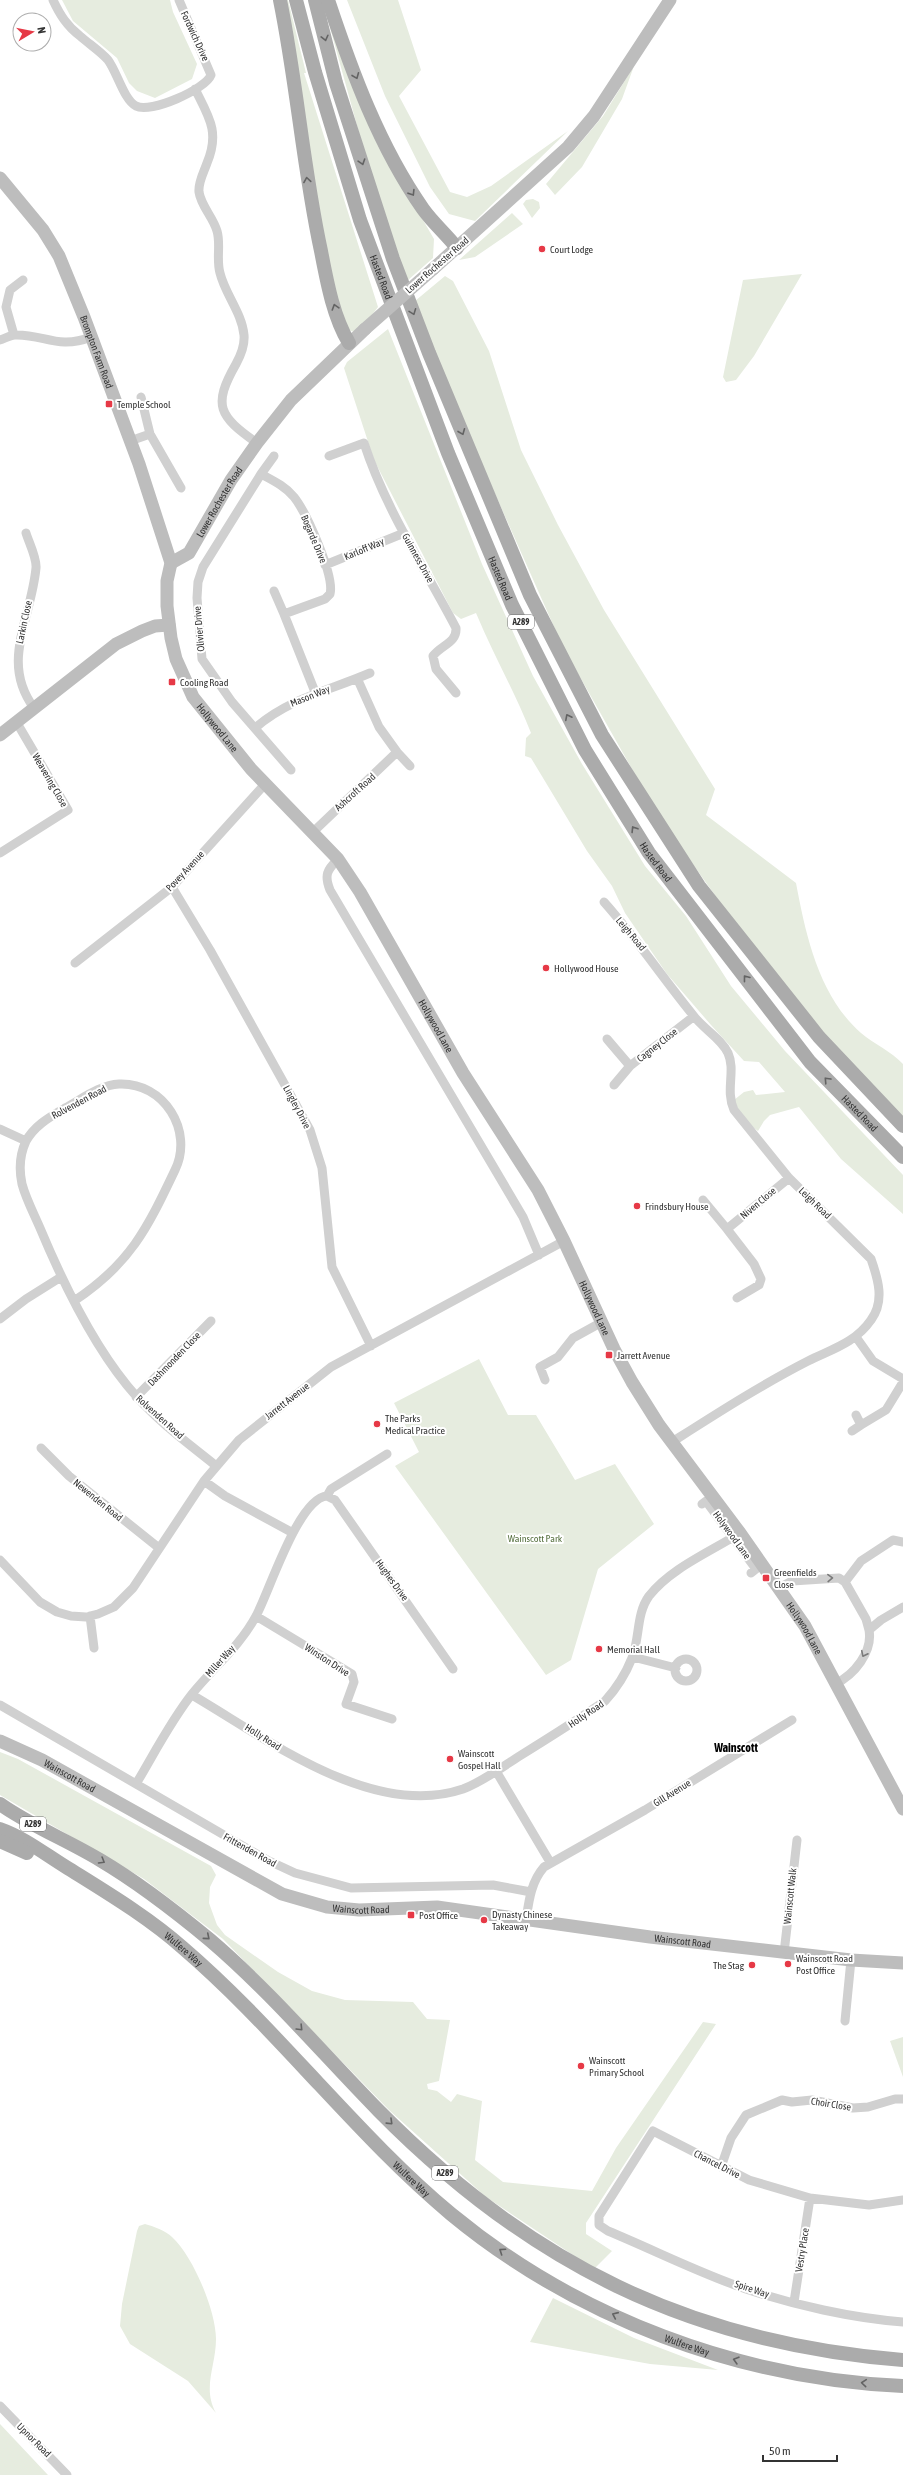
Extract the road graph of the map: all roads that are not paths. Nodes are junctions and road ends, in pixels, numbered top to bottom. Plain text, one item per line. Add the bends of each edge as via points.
1 (53, 0) edge
2 (179, 0) edge
3 (280, 0) edge
4 (296, 0) edge
5 (315, 0) edge
6 (328, 0) edge
7 (670, 0) edge
8 (195, 89) junction
9 (0, 178) edge
10 (457, 248) junction
11 (23, 280) dead end
12 (14, 335) junction
13 (91, 337) junction
14 (0, 340) edge
15 (350, 343) junction
16 (141, 397) dead end
17 (150, 434) junction
18 (130, 441) junction
19 (257, 443) junction
20 (274, 456) dead end
21 (329, 456) dead end
22 (261, 474) junction
23 (181, 488) dead end
24 (26, 533) dead end
25 (404, 533) junction
26 (171, 564) junction
27 (325, 566) junction
28 (274, 591) dead end
29 (284, 614) junction
30 (169, 625) junction
31 (370, 673) dead end
32 (357, 678) junction
33 (315, 692) junction
34 (456, 694) dead end
35 (34, 708) junction
36 (16, 723) junction
37 (255, 728) junction
38 (0, 735) edge
39 (397, 752) junction
40 (410, 766) dead end
41 (291, 770) dead end
42 (266, 783) junction
43 (313, 832) junction
44 (0, 853) edge
45 (338, 859) junction
46 (172, 887) junction
47 (604, 902) dead end
48 (75, 963) dead end
49 (694, 1017) junction
50 (607, 1039) dead end
51 (630, 1066) junction
52 (614, 1086) dead end
53 (903, 1126) edge
54 (0, 1129) edge
55 (26, 1141) junction
56 (903, 1158) edge
57 (789, 1178) junction
58 (703, 1200) dead end
59 (728, 1229) junction
60 (564, 1241) junction
61 (539, 1254) junction
62 (61, 1278) junction
63 (737, 1298) dead end
64 (74, 1301) junction
65 (0, 1319) edge
66 (211, 1320) dead end
67 (602, 1322) junction
68 (856, 1337) junction
69 (371, 1346) junction
70 (903, 1379) edge
71 (545, 1380) dead end
72 (903, 1382) edge
73 (136, 1397) junction
74 (856, 1415) dead end
75 (861, 1425) junction
76 (852, 1431) dead end
77 (672, 1442) junction
78 (41, 1448) dead end
79 (387, 1454) dead end
80 (215, 1465) junction
81 (204, 1481) junction
82 (327, 1496) junction
83 (702, 1504) dead end
84 (293, 1533) junction
85 (736, 1535) junction
86 (903, 1542) edge
87 (159, 1548) junction
88 (0, 1560) edge
89 (751, 1573) dead end
90 (845, 1582) junction
91 (779, 1588) junction
92 (903, 1607) edge
93 (90, 1616) junction
94 (256, 1616) junction
95 (869, 1630) junction
96 (94, 1648) dead end
97 (633, 1657) junction
98 (676, 1668) dead end
99 (453, 1669) dead end
100 (835, 1684) junction
101 (192, 1695) junction
102 (0, 1705) edge
103 (392, 1719) dead end
104 (792, 1720) dead end
105 (0, 1742) edge
106 (496, 1771) junction
107 (136, 1784) junction
108 (0, 1804) edge
109 (903, 1809) edge
110 (0, 1829) edge
111 (0, 1840) edge
112 (797, 1840) dead end
113 (550, 1862) junction
114 (101, 1889) junction
115 (530, 1892) junction
116 (526, 1920) junction
117 (784, 1953) junction
118 (852, 1960) junction
119 (903, 1962) edge
120 (845, 2021) dead end
121 (903, 2099) edge
122 (721, 2167) junction
123 (810, 2198) junction
124 (903, 2200) edge
125 (608, 2231) joint
126 (794, 2302) junction
127 (903, 2322) edge
128 (903, 2360) edge
129 (903, 2386) edge
130 (0, 2406) edge
131 (67, 2475) edge

1 - 8 street, Fordwich Drive via 68,26 107,60 134,105 142,109 155,108
2 - 8 street, Fordwich Drive via 211,73 208,81
15 -> 3 main road via 342,332 334,306 314,222 293,64
56 -> 4 main road, Hasted Road / A289 via 810,1062 649,853 585,750 512,605 448,454 360,220
5 -> 53 main road, Hasted Road / A289 via 336,83 393,259 429,353 530,595 602,736 699,886 819,1037
6 -> 10 main road via 355,75 392,156 423,209
7 - 10 main road, Lower Rochester Road via 594,116 568,147
8 - 19 street via 211,122 214,138 199,191 217,230 219,272 241,322 244,337 240,356 223,387 222,404 232,423
9 - 13 main road, Brompton Farm Road via 43,230 59,256
10 - 15 main road, Lower Rochester Road, bridge
11 - 12 street via 10,290 6,307
12 - 13 street via 66,343
12 - 14 street
13 - 18 main road, Brompton Farm Road
15 - 19 main road, Lower Rochester Road via 291,400
16 - 17 street
17 - 18 street
17 - 23 street
18 - 26 main road, Brompton Farm Road
19 - 26 main road, Lower Rochester Road via 231,480 189,553
20 - 22 street
21 - 25 street, Guinness Drive via 364,443 378,480
22 - 27 street, Bogarde Drive via 286,489 294,498 308,521
22 - 37 street, Olivier Drive via 203,567 198,582 197,598 202,658 221,688
24 - 35 street, Larkin Close via 36,567 16,664 18,682 24,696
25 - 27 street, Karloff Way
25 - 34 street, Guinness Drive via 456,628 456,635 452,640 437,650 433,656 436,669
26 - 30 main road, Hollywood Lane via 167,581
27 - 29 street, Bogarde Drive via 331,580 330,594
28 - 29 street
29 - 33 street
30 - 35 main road via 155,626 116,644
30 - 42 main road, Hollywood Lane via 176,659 193,697 220,732
31 - 32 street, Mason Way
32 - 33 street, Mason Way
32 - 39 street via 379,727
33 - 37 street, Mason Way via 286,706
35 - 36 main road
36 - 38 main road
36 - 44 street, Weavering Close via 68,810
37 - 41 street, Olivier Drive
39 - 40 street
39 - 43 street, Ashcroft Road
42 - 43 main road, Hollywood Lane
42 - 46 street, Povey Avenue
43 - 45 main road, Hollywood Lane
45 - 60 main road, Hollywood Lane via 368,905 437,1029 538,1190
45 - 61 street via 328,869 326,878 330,890 523,1217
46 - 48 street, Povey Avenue
46 - 69 street, Lingley Drive via 310,1130 322,1168 332,1267
47 - 49 street, Leigh Road via 638,940
49 - 51 street, Cagney Close
49 - 57 street, Leigh Road via 728,1054 731,1064 729,1099 734,1110
50 - 51 street, Cagney Close
51 - 52 street
54 - 55 street
55 - 62 street, Rolvenden Road via 20,1165 22,1184
55 - 64 street, Rolvenden Road via 43,1121 101,1088 112,1085 128,1084 152,1092 167,1106 178,1124 181,1140 178,1164 136,1244 106,1278
57 - 59 street, Niven Close
57 - 68 street, Leigh Road via 871,1259 878,1277 880,1292 877,1308 872,1320
58 - 59 street
59 - 63 street via 754,1264 761,1279 759,1285
60 - 61 street, Jarrett Avenue
60 - 67 main road, Hollywood Lane
61 - 69 street, Jarrett Avenue
62 - 64 street, Rolvenden Road
62 - 65 street via 30,1296
64 - 73 street, Rolvenden Road
66 - 73 street, Dashmonden Close
67 - 71 street via 573,1338 558,1357 540,1367
67 - 77 main road, Hollywood Lane via 632,1382
68 - 70 street via 873,1361
68 - 77 street, Leigh Road via 837,1349 808,1361
69 - 80 street, Jarrett Avenue via 331,1367 239,1440
72 - 75 street via 886,1410
73 - 80 street, Rolvenden Road
74 - 75 street
75 - 76 street
77 - 85 main road, Hollywood Lane
78 - 87 street, Newenden Road via 69,1476
79 - 82 street, Miller Way via 331,1489
80 - 81 street, Jarrett Avenue
81 - 84 street via 225,1496
81 - 87 street, Jarrett Avenue
82 - 84 street, Miller Way via 320,1498 302,1517
82 - 99 street, Hughes Drive via 332,1497 340,1507
83 - 85 street, Holywood Lane via 706,1501
84 - 94 street, Miller Way
85 - 89 street, Holywood Lane via 756,1569
85 - 91 main road, Hollywood Lane
85 - 97 street, Holly Road via 670,1576 649,1597 641,1615
86 - 90 street via 893,1540 861,1561
87 - 93 street, Jarrett Avenue via 122,1602 107,1611
88 - 93 street, Jarrett Avenue via 49,1609 71,1616
91 -> 90 street via 792,1581 839,1578
90 - 95 street
91 - 100 main road, Hollywood Lane via 805,1626
92 - 95 street via 880,1620
93 - 96 street
94 - 101 street, Miller Way via 225,1658
94 - 103 street, Winston Drive via 352,1674 354,1682 346,1704
95 -> 100 street via 871,1639 863,1658 853,1672
97 - 98 street
97 - 106 street, Holly Road via 605,1702
100 - 109 main road, Hollywood Lane
101 - 106 street, Holly Road via 298,1759 346,1781 386,1792 427,1796 463,1788
101 - 107 street, Miller Way via 177,1714
102 - 107 street, Frittenden Road
104 - 113 street, Gill Avenue via 645,1810
105 - 116 main road, Wainscott Road via 42,1760 282,1894 327,1907 358,1910 437,1907
106 - 113 street
107 - 115 street, Frittenden Road via 267,1860 326,1883 351,1888 493,1885
108 -> 128 main road, A289 via 114,1868 190,1923 255,1982 380,2112 435,2165 499,2217 553,2253 636,2296 722,2328 812,2350
110 - 114 main road, Wulfere Way / A289
111 - 114 main road, A289
112 - 117 street, Wainscott Walk
113 - 115 street, Gill Avenue via 538,1875
129 -> 114 main road, Wulfere Way / A289 via 858,2383 780,2370 688,2345 609,2312 514,2259 452,2214 413,2181 261,2022 182,1947
115 - 116 street, Gill Avenue
116 - 117 main road, Wainscott Road
117 - 118 main road, Wainscott Road
118 - 119 main road, Wainscott Road
118 - 120 street
121 - 122 street, Choir Close via 853,2108 812,2100 782,2100 746,2115 731,2138
122 - 123 street, Chancel Drive via 749,2180
122 - 125 street, Chancel Drive via 653,2131 599,2216 599,2225
123 - 124 street, Chancel Drive via 870,2205
123 - 126 street, Vestry Place
125 - 126 street, Spire Way via 746,2289
126 - 127 street, Spire Way via 879,2320
130 - 131 street, Upnor Road

